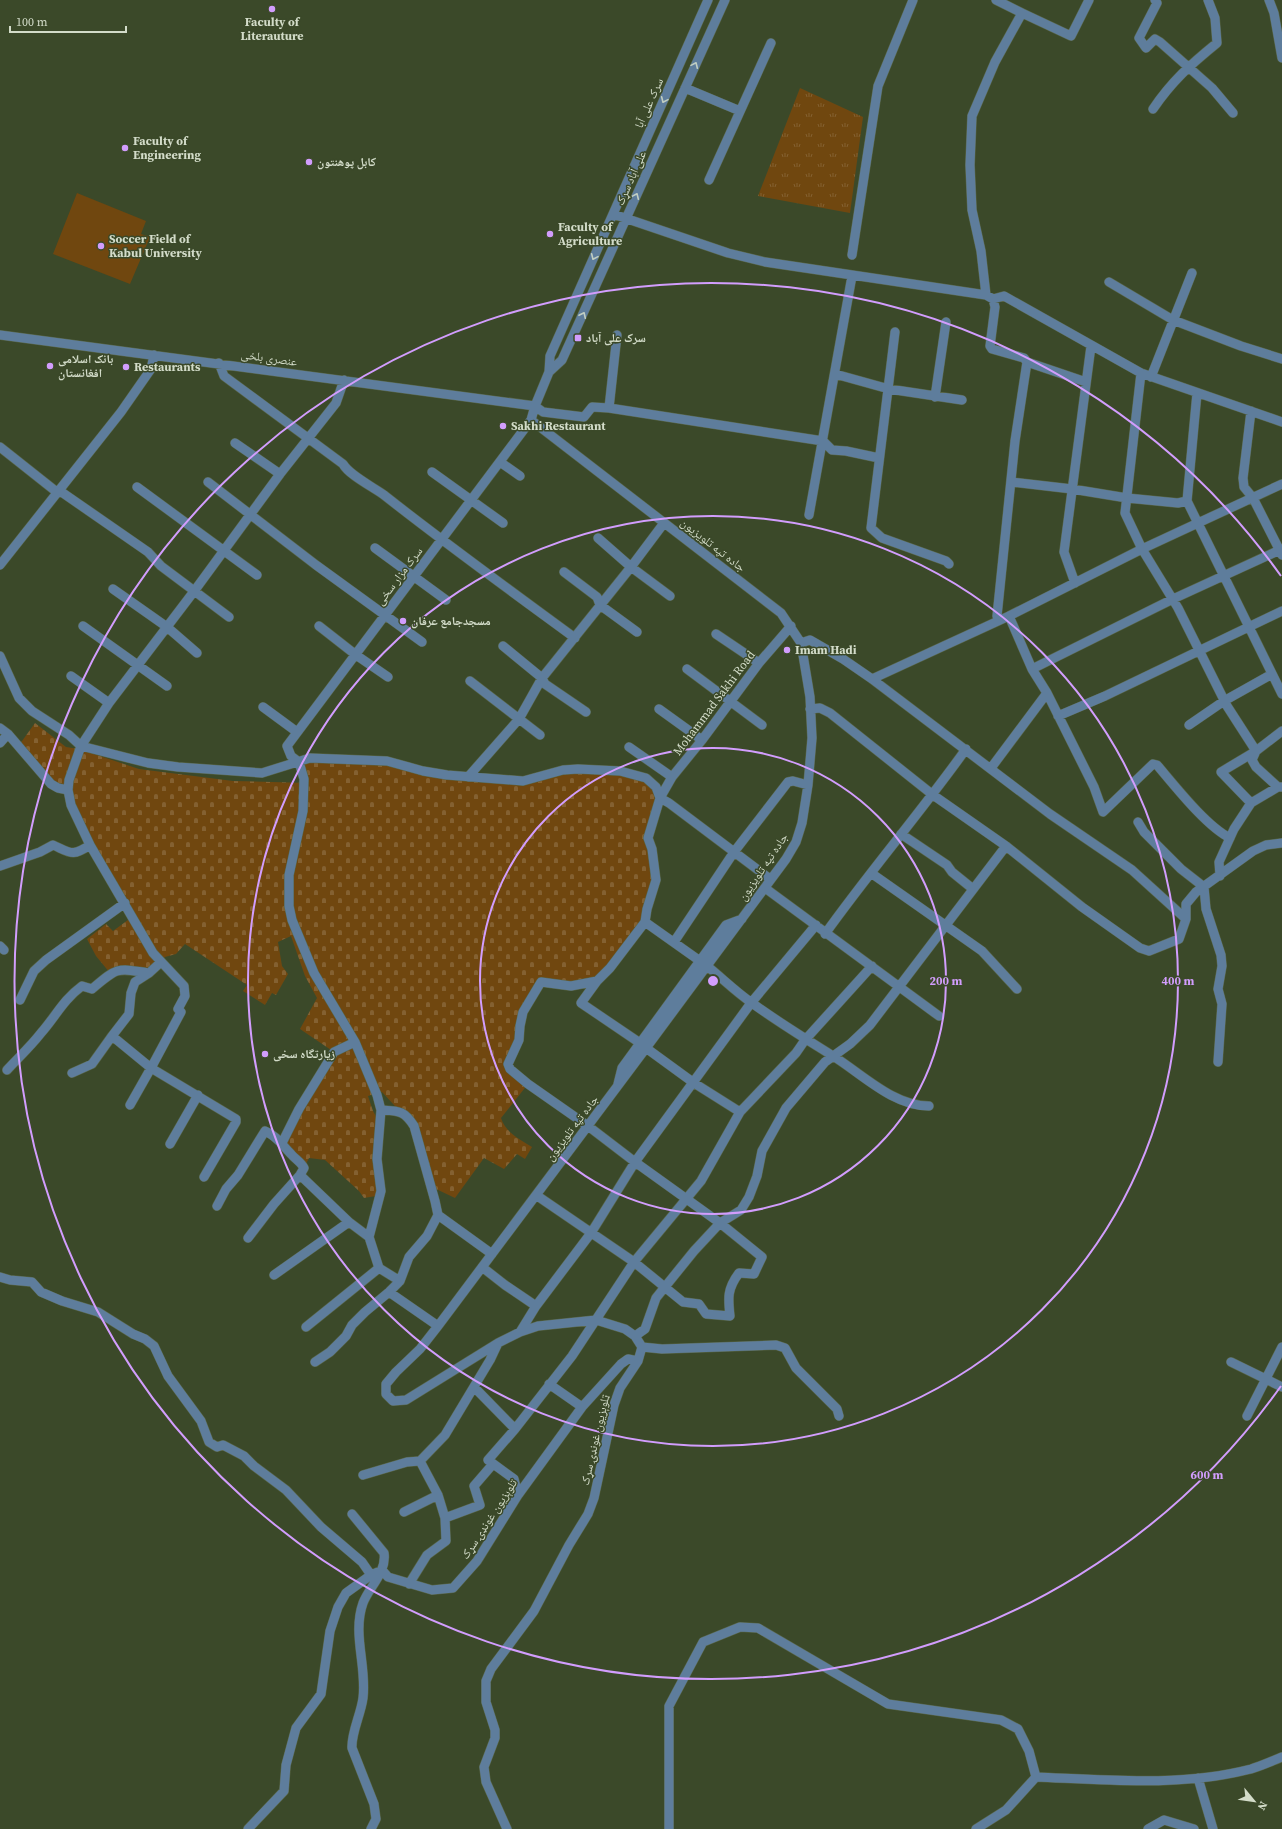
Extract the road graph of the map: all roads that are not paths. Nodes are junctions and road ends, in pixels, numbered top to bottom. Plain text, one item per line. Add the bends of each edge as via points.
1 (708, 0) edge
2 (725, 0) edge
3 (913, 0) edge
4 (996, 0) edge
5 (1089, 0) edge
6 (1155, 0) edge
7 (1208, 0) edge
8 (1269, 0) edge
9 (1022, 13) junction
10 (771, 43) dead end
11 (1282, 58) edge
12 (1188, 67) junction
13 (685, 88) junction
14 (1153, 109) dead end
15 (740, 111) junction
16 (1233, 112) dead end
17 (709, 180) dead end
18 (613, 214) junction
19 (626, 219) junction
20 (852, 255) dead end
21 (1192, 273) dead end
22 (852, 276) junction
23 (1109, 282) dead end
24 (989, 297) junction
25 (1173, 320) junction
26 (946, 322) dead end
27 (895, 332) dead end
28 (0, 335) edge
29 (617, 336) dead end
30 (1091, 346) junction
31 (154, 355) junction
32 (1282, 359) edge
33 (1027, 362) junction
34 (219, 363) junction
35 (549, 372) junction
36 (1141, 373) junction
37 (835, 374) junction
38 (1150, 377) junction
39 (344, 380) junction
40 (1086, 382) junction
41 (888, 389) junction
42 (1198, 393) junction
43 (935, 397) junction
44 (962, 400) dead end
45 (535, 406) junction
46 (610, 408) junction
47 (1250, 411) junction
48 (531, 420) junction
49 (1282, 422) edge
50 (309, 438) junction
51 (823, 441) junction
52 (235, 443) dead end
53 (0, 447) edge
54 (879, 458) junction
55 (500, 462) junction
56 (432, 472) dead end
57 (280, 474) junction
58 (520, 476) dead end
59 (208, 482) dead end
60 (1011, 482) junction
61 (1282, 484) edge
62 (137, 487) dead end
63 (1072, 488) junction
64 (59, 492) junction
65 (1127, 498) junction
66 (1253, 498) junction
67 (472, 500) junction
68 (1187, 501) junction
69 (250, 514) junction
70 (809, 515) dead end
71 (503, 523) dead end
72 (664, 523) junction
73 (1198, 524) junction
74 (598, 538) dead end
75 (441, 540) junction
76 (375, 548) dead end
77 (1142, 549) junction
78 (224, 551) junction
79 (1281, 551) edge
80 (949, 564) dead end
81 (0, 565) edge
82 (632, 567) junction
83 (564, 572) dead end
84 (257, 575) dead end
85 (414, 576) junction
86 (1225, 576) junction
87 (1075, 583) junction
88 (113, 589) dead end
89 (195, 590) junction
90 (670, 596) dead end
91 (1173, 599) junction
92 (446, 600) dead end
93 (600, 605) junction
94 (1282, 611) edge
95 (386, 614) junction
96 (229, 616) dead end
97 (1009, 616) junction
98 (999, 620) junction
99 (83, 626) dead end
100 (319, 626) dead end
101 (791, 626) junction
102 (167, 627) junction
103 (1249, 627) junction
104 (638, 632) dead end
105 (716, 634) dead end
106 (575, 638) junction
107 (422, 642) dead end
108 (801, 643) junction
109 (503, 646) dead end
110 (1198, 651) junction
111 (197, 653) dead end
112 (356, 655) junction
113 (0, 656) edge
114 (759, 663) junction
115 (3, 665) edge
116 (137, 666) junction
117 (687, 669) dead end
118 (1032, 669) junction
119 (1272, 674) junction
120 (71, 676) dead end
121 (388, 677) dead end
122 (542, 678) junction
123 (872, 679) junction
124 (470, 681) dead end
125 (167, 686) dead end
126 (1047, 693) junction
127 (1282, 694) edge
128 (1224, 700) junction
129 (730, 701) junction
130 (109, 703) junction
131 (262, 707) dead end
132 (659, 709) dead end
133 (810, 709) junction
134 (586, 712) dead end
135 (1058, 716) junction
136 (518, 718) junction
137 (762, 725) dead end
138 (1189, 725) dead end
139 (0, 728) edge
140 (1282, 731) edge
141 (297, 732) junction
142 (8, 734) junction
143 (540, 735) dead end
144 (702, 740) junction
145 (0, 742) edge
146 (80, 746) junction
147 (628, 747) dead end
148 (966, 749) junction
149 (1256, 751) junction
150 (299, 762) junction
151 (991, 768) junction
152 (672, 777) junction
153 (468, 778) junction
154 (808, 786) junction
155 (1280, 787) edge
156 (68, 790) junction
157 (934, 795) junction
158 (660, 798) junction
159 (1251, 803) junction
160 (1138, 822) dead end
161 (901, 834) junction
162 (1230, 838) junction
163 (1282, 843) edge
164 (90, 845) junction
165 (1006, 846) junction
166 (734, 852) junction
167 (0, 866) edge
168 (871, 873) junction
169 (1220, 876) junction
170 (770, 880) junction
171 (765, 888) junction
172 (1204, 888) junction
173 (973, 890) junction
174 (125, 903) junction
175 (1186, 919) junction
176 (645, 922) junction
177 (816, 925) junction
178 (946, 926) junction
179 (826, 934) junction
180 (674, 942) junction
181 (161, 962) junction
182 (703, 964) junction
183 (872, 966) junction
184 (149, 973) junction
185 (597, 981) junction
186 (900, 987) junction
187 (1017, 989) dead end
188 (20, 1000) dead end
189 (751, 1003) junction
190 (939, 1016) dead end
191 (112, 1036) junction
192 (805, 1040) junction
193 (355, 1042) junction
194 (643, 1045) junction
195 (834, 1057) junction
196 (1218, 1062) dead end
197 (151, 1068) junction
198 (7, 1070) dead end
199 (72, 1073) dead end
200 (694, 1083) junction
201 (198, 1095) junction
202 (130, 1105) dead end
203 (929, 1106) dead end
204 (381, 1110) junction
205 (740, 1112) junction
206 (588, 1126) junction
207 (282, 1143) junction
208 (170, 1144) dead end
209 (636, 1162) junction
210 (300, 1175) junction
211 (204, 1177) dead end
212 (536, 1195) junction
213 (686, 1199) junction
214 (217, 1206) dead end
215 (438, 1215) junction
216 (349, 1222) junction
217 (720, 1223) junction
218 (591, 1233) junction
219 (369, 1237) junction
220 (248, 1238) dead end
221 (492, 1254) junction
222 (634, 1262) junction
223 (482, 1267) junction
224 (379, 1268) junction
225 (274, 1275) dead end
226 (0, 1276) edge
227 (400, 1281) junction
228 (664, 1288) junction
229 (389, 1292) junction
230 (536, 1306) junction
231 (596, 1320) junction
232 (438, 1326) junction
233 (306, 1327) dead end
234 (520, 1332) junction
235 (635, 1336) junction
236 (498, 1343) junction
237 (642, 1347) junction
238 (1282, 1347) edge
239 (638, 1361) junction
240 (315, 1362) dead end
241 (1231, 1362) dead end
242 (1265, 1378) junction
243 (549, 1384) junction
244 (474, 1387) junction
245 (1282, 1387) edge
246 (582, 1407) junction
247 (839, 1416) dead end
248 (1247, 1416) dead end
249 (515, 1429) junction
250 (420, 1461) junction
251 (493, 1464) junction
252 (363, 1475) dead end
253 (438, 1495) junction
254 (518, 1495) junction
255 (404, 1512) dead end
256 (352, 1514) dead end
257 (445, 1518) junction
258 (382, 1570) junction
259 (371, 1574) junction
260 (409, 1584) junction
261 (1282, 1757) edge
262 (1036, 1777) junction
263 (1198, 1778) junction
264 (248, 1829) edge
265 (371, 1829) edge
266 (507, 1829) edge
267 (669, 1829) edge
268 (976, 1829) edge
269 (1148, 1829) edge
270 (1194, 1829) edge
271 (1214, 1829) edge

1 -> 18 street, سرک علی آبا
13 -> 2 street, علی آباد سړک
3 - 20 street via 878,86
4 - 9 street
5 - 9 street via 1071,36
6 - 12 street via 1157,2 1139,38 1146,48 1155,39
7 - 12 street via 1215,18 1216,43
8 - 11 street via 1274,13
9 - 24 street via 995,62 972,116 970,129 972,210
10 - 15 street
12 - 14 street via 1168,87
12 - 16 street via 1212,88
13 - 15 street
19 -> 13 street, علی آباد سړک
15 - 17 street
18 - 19 street
18 -> 35 street, سرک علی آبا via 550,356
19 - 22 street via 728,253 765,262
35 -> 19 street, علی آباد سړک via 562,360
21 - 25 street
22 - 24 street
22 - 37 street
23 - 25 street
24 - 30 street via 1004,296
24 - 33 street via 995,307 992,349 1024,358
25 - 32 street
25 - 38 street
26 - 43 street
27 - 41 street
28 - 31 street, عنصری بلخی
29 - 46 street
30 - 36 street
30 - 40 street
31 - 34 street, عنصری بلخی
31 - 64 street via 152,369
33 - 40 street
33 - 60 street
34 - 39 street, عنصری بلخی
34 - 50 street via 224,376
35 - 45 street, علی آباد سړک
36 - 38 street
36 - 65 street
37 - 41 street
37 - 51 street
38 - 42 street
39 - 45 street, عنصری بلخی
39 - 50 street via 336,403
40 - 63 street
41 - 43 street
41 - 54 street
42 - 47 street
42 - 68 street
43 - 44 street
45 - 46 street, عنصری بلخی via 543,412 584,417 592,407
45 - 48 street, علی آباد سړک
46 - 51 street
47 - 49 street
47 - 66 street via 1242,478 1244,488
48 - 55 street, سرک مزار سخی
48 - 72 street, جاده تپه تلویزیون
50 - 57 street
50 - 75 street
51 - 54 street via 832,450
51 - 70 street
52 - 57 street
53 - 64 street
54 - 80 street via 871,528 882,538
55 - 58 street
55 - 67 street, سرک مزار سخی
56 - 67 street
57 - 69 street
59 - 69 street
60 - 63 street
60 - 98 street via 997,616
61 - 66 street
62 - 78 street
63 - 65 street
63 - 87 street via 1064,552
64 - 81 street
64 - 89 street via 148,552 162,566
65 - 68 street via 1178,503
65 - 77 street via 1125,513
66 - 73 street
66 - 79 street
67 - 71 street
67 - 75 street, سرک مزار سخی
68 - 73 street
69 - 78 street
69 - 95 street
72 - 82 street
72 - 101 street, جاده تپه تلویزیون via 781,613
73 - 77 street
73 - 86 street
74 - 82 street
75 - 85 street, سرک مزار سخی
75 - 106 street
76 - 85 street
77 - 87 street
77 - 91 street
78 - 84 street
78 - 89 street
79 - 86 street
82 - 90 street
82 - 93 street
83 - 93 street via 597,596
85 - 92 street
85 - 95 street, سرک مزار سخی
86 - 91 street
86 - 103 street
87 - 97 street
88 - 102 street
89 - 96 street
89 - 102 street
91 - 110 street
91 - 118 street
93 - 104 street
93 - 106 street
94 - 103 street
95 - 107 street
95 - 112 street, سرک مزار سخی
97 - 98 street
97 - 118 street
98 - 123 street
99 - 116 street
100 - 112 street
101 - 108 street, جاده تپه تلویزیون
101 - 114 street, Mohammad Sakhi Road
102 - 111 street
102 - 116 street
103 - 110 street
103 - 119 street
105 - 114 street
106 - 122 street
108 - 123 street via 810,640
108 - 133 street, جاده تپه تلویزیون
109 - 122 street
110 - 128 street
110 - 135 street
112 - 121 street
112 - 141 street, سرک مزار سخی
113 - 115 street
114 - 129 street, Mohammad Sakhi Road
115 - 146 street via 19,698 32,711
116 - 125 street
116 - 130 street
117 - 129 street
118 - 126 street
119 - 127 street
119 - 128 street
120 - 130 street
122 - 134 street via 546,684
122 - 136 street
123 - 148 street
124 - 136 street
126 - 135 street
126 - 151 street
128 - 138 street
128 - 149 street
129 - 137 street
129 - 144 street, Mohammad Sakhi Road
130 - 146 street
131 - 141 street
132 - 144 street
133 - 154 street, جاده تپه تلویزیون via 812,738
133 - 157 street via 820,708 830,713
135 - 162 street via 1094,786 1103,812 1153,764 1157,765 1220,833
136 - 143 street
136 - 153 street
139 - 142 street
140 - 149 street
141 - 150 street, سرک مزار سخی via 287,746 291,756
142 - 145 street
142 - 156 street via 51,784
144 - 152 street, Mohammad Sakhi Road
146 - 150 street via 148,763 178,767 262,773
146 - 156 street
147 - 152 street
148 - 151 street
148 - 157 street
149 - 155 street via 1252,760 1256,767
149 - 159 street via 1221,772
150 - 153 street via 310,758 387,761 423,771
150 - 193 street via 304,779 303,811 289,875 289,906 301,945 314,974
151 - 175 street via 1050,814 1132,870
152 - 158 street, Mohammad Sakhi Road
153 - 158 street via 523,781 563,770 620,771 646,778 656,787
154 - 166 street via 788,782
154 - 170 street, جاده تپه تلویزیون via 796,842
155 - 159 street
156 - 164 street
157 - 161 street
157 - 165 street
158 - 166 street
158 - 176 street, Mohammad Sakhi Road via 648,838 656,880
159 - 162 street
160 - 172 street via 1144,832
161 - 168 street
161 - 173 street via 947,865
162 - 169 street via 1219,862
163 - 169 street via 1253,851
164 - 167 street via 72,853 53,845
164 - 174 street
165 - 173 street
165 - 175 street via 1082,907 1140,948 1149,951 1179,939
166 - 170 street
166 - 180 street
168 - 178 street
168 - 179 street
169 - 172 street
170 - 171 street, جاده تپه تلویزیون
171 - 177 street
171 - 182 street, جاده تپه تلویزیون
172 - 175 street via 1186,904
172 - 196 street via 1206,910 1222,955 1218,989 1222,1004
173 - 178 street
174 - 181 street via 153,953
174 - 188 street via 34,971
176 - 180 street
176 - 185 street
177 - 179 street
177 - 189 street
178 - 186 street
178 - 187 street via 982,951
179 - 183 street
180 - 182 street
181 - 184 street
181 - 197 street via 184,986 185,996 178,1010 181,1012
182 - 189 street
182 - 194 street, جاده تپه تلویزیون
183 - 186 street
183 - 192 street
184 - 191 street via 135,982 129,1014
184 - 198 street via 122,969 112,973 92,989 82,986 68,998 42,1033
185 - 194 street via 581,1003
185 - 206 street via 571,986 541,982 523,1012 518,1040 508,1064 510,1069 528,1084
186 - 190 street
186 - 195 street via 870,1025
189 - 192 street
189 - 200 street
191 - 197 street
191 - 199 street via 92,1064
192 - 195 street
192 - 205 street via 796,1053
193 - 204 street
193 - 207 street via 334,1052 299,1109
194 - 200 street
194 - 206 street, جاده تپه تلویزیون via 617,1087
195 - 203 street via 895,1097 918,1106
195 - 217 street via 825,1062 786,1108 762,1151 749,1197 741,1210
197 - 201 street
197 - 202 street
200 - 205 street
200 - 209 street
201 - 208 street
201 - 211 street via 236,1119
204 - 215 street via 400,1111 414,1126
204 - 219 street via 378,1159 381,1191
205 - 213 street via 700,1181
206 - 209 street
206 - 212 street, جاده تپه تلویزیون
207 - 210 street via 302,1164 304,1168
207 - 214 street via 265,1131
209 - 213 street
209 - 218 street
210 - 216 street
210 - 220 street
212 - 218 street
212 - 221 street, جاده تپه تلویزیون
213 - 217 street
213 - 222 street
215 - 221 street
215 - 227 street via 427,1236 409,1257
216 - 219 street
216 - 225 street
217 - 228 street
217 - 228 street via 762,1257 754,1274 739,1273 734,1280 728,1296 730,1316 706,1314 699,1304 683,1302
218 - 222 street
218 - 230 street
219 - 224 street
221 - 223 street, جاده تپه تلویزیون
222 - 228 street
222 - 231 street
223 - 230 street
223 - 232 street, جاده تپه تلویزیون
224 - 227 street
224 - 233 street
226 - 259 street via 10,1280 32,1282 41,1292 98,1312 154,1346 168,1376 201,1421 209,1442 217,1447 223,1445 232,1448 272,1478 321,1527 362,1562
227 - 229 street
228 - 235 street via 656,1298 645,1329
229 - 232 street
229 - 240 street via 352,1325 346,1336 330,1352
230 - 234 street
231 - 234 street via 538,1326
231 - 235 street via 625,1329
231 - 243 street
232 - 236 street, جاده تپه تلویزیون via 386,1384 386,1394 393,1401 406,1400 423,1392
234 - 236 street
235 - 237 street
236 - 244 street
237 - 239 street, ټلوېزيون غونډۍ سړک
237 - 247 street via 662,1349 776,1345 785,1348 796,1368 837,1409
238 - 242 street
239 - 246 street, تلوېزيون غونډۍ سړک via 628,1359 621,1364
239 - 266 street, ټلوېزيون غونډۍ سړک via 620,1388 614,1405 594,1498 588,1514 534,1611 491,1669 486,1681 486,1702 495,1730 495,1738 484,1767 486,1782
241 - 242 street
242 - 245 street
242 - 248 street
243 - 246 street
243 - 249 street
244 - 249 street
244 - 250 street via 445,1435
246 - 254 street, تلوېزيون غونډۍ سړک
249 - 251 street via 488,1460
250 - 252 street via 407,1462
250 - 253 street
251 - 254 street via 514,1479
251 - 257 street via 474,1486 480,1505
253 - 255 street
253 - 257 street
254 - 260 street, تلوېزيون غونډۍ سړک via 477,1561 452,1588 432,1590
256 - 258 street via 384,1553
257 - 260 street via 446,1541 427,1555
258 - 259 street
258 - 260 street, تلوېزيون غونډۍ سړک via 388,1577
258 - 265 street via 364,1601 358,1621 364,1696 352,1743 374,1804 376,1819
259 - 264 street via 346,1593 338,1607 330,1631 320,1694 296,1728 286,1765 284,1791
261 - 263 street via 1251,1769
262 - 263 street via 1126,1781
262 - 267 street via 1029,1751 1018,1729 1001,1720 888,1704 758,1628 740,1627 703,1642 669,1706
262 - 268 street via 1006,1810
263 - 271 street
269 - 270 street via 1164,1820

